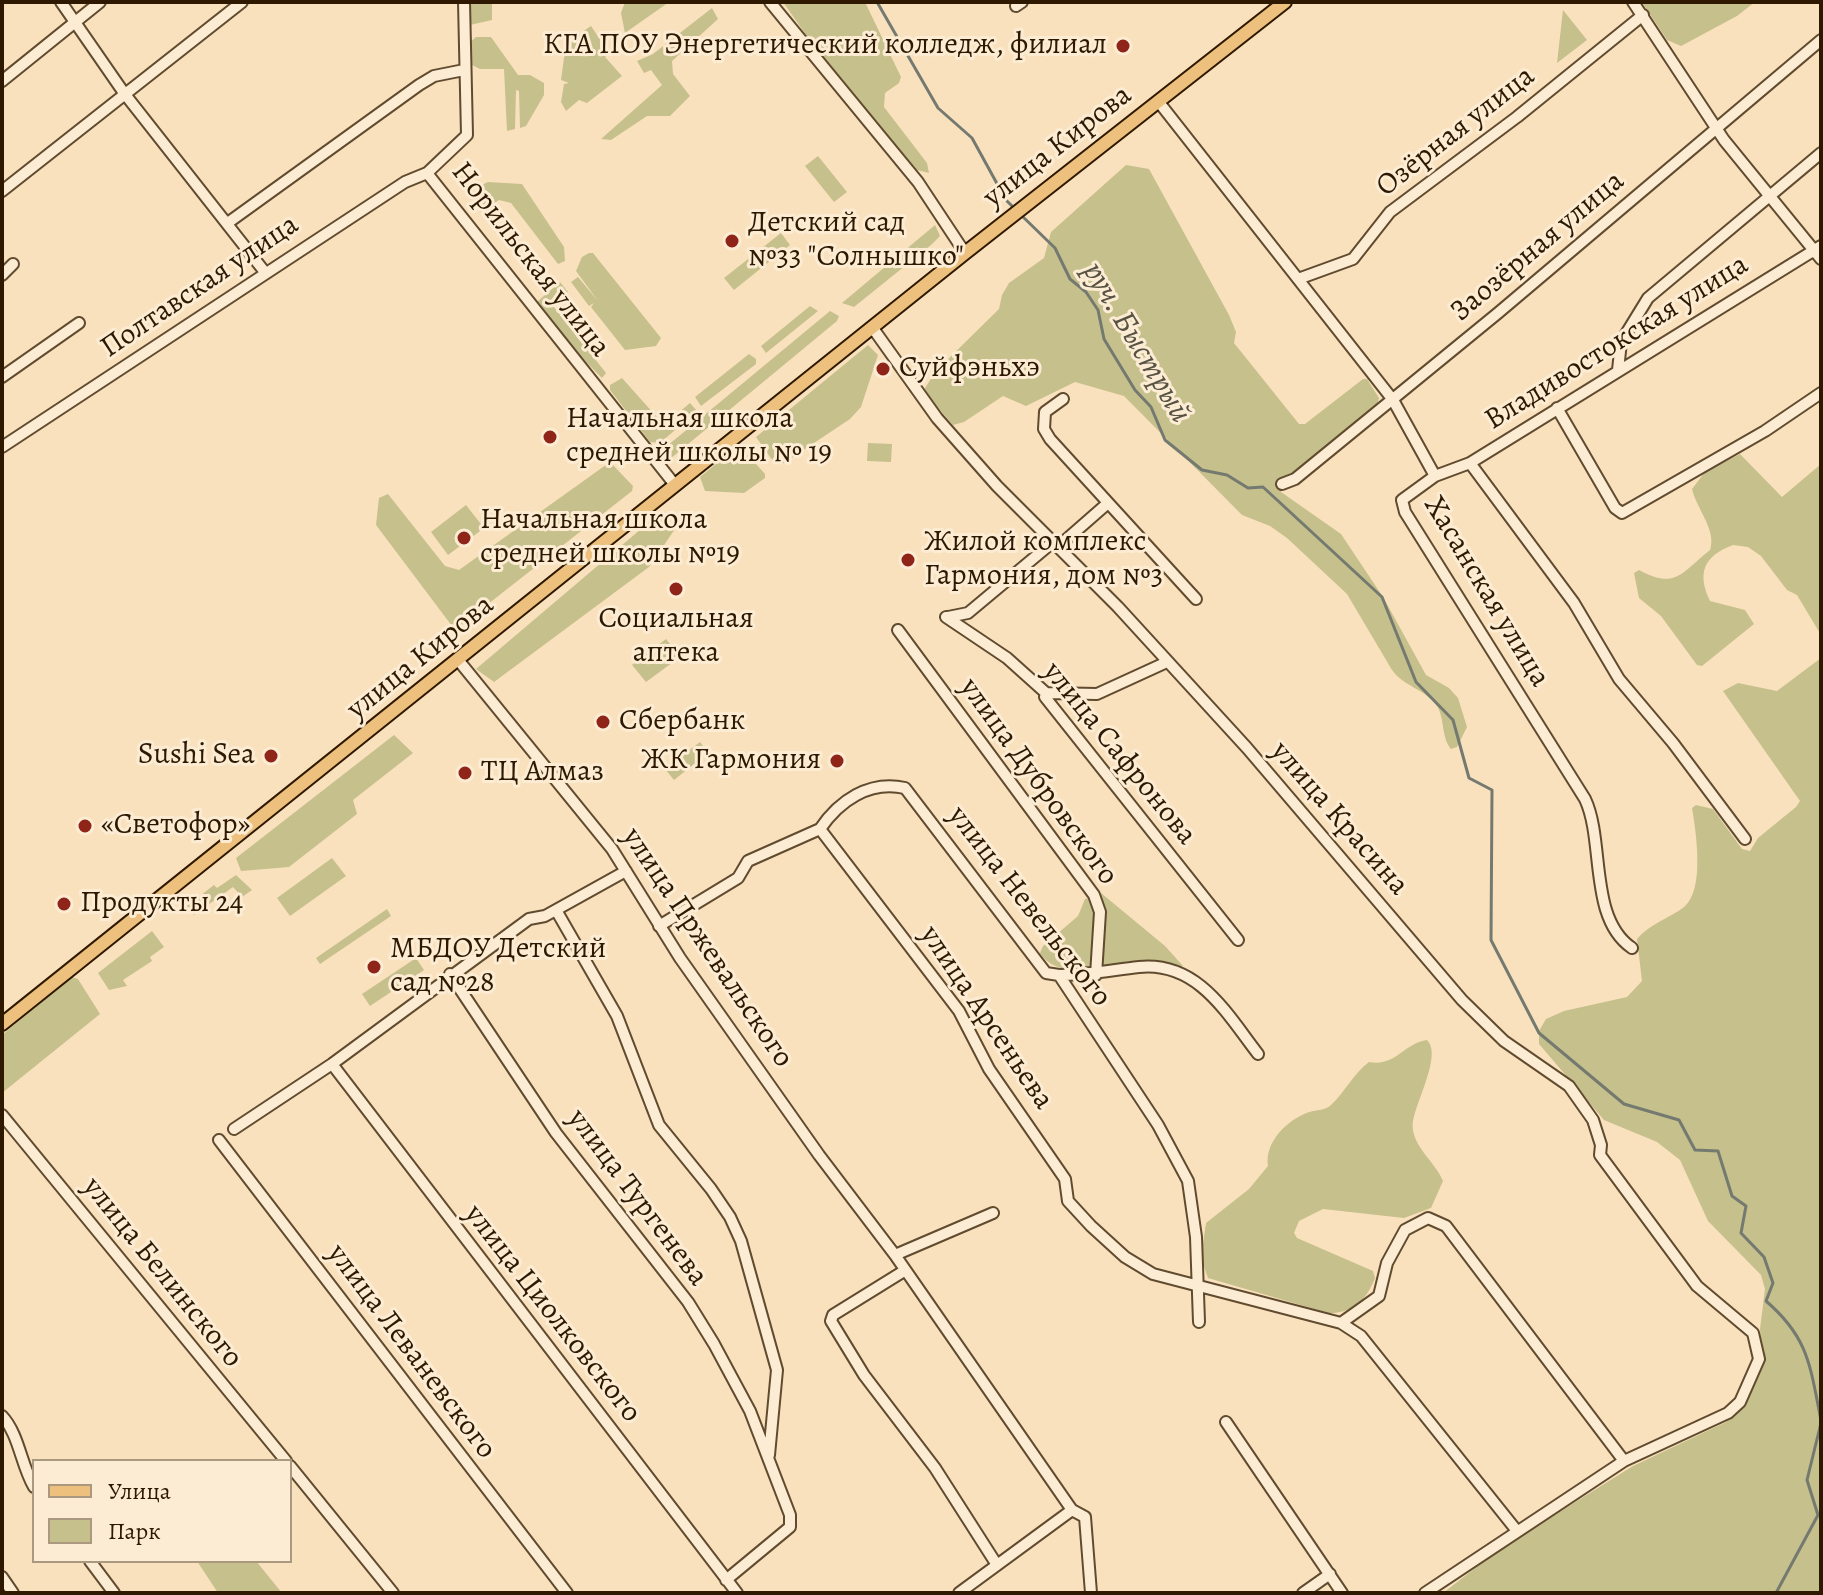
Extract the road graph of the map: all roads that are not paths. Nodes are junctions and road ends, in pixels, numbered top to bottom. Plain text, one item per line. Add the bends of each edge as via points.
1 (61, 2) edge
2 (100, 2) edge
3 (242, 2) edge
4 (464, 2) edge
5 (770, 2) edge
6 (1285, 2) edge
7 (1633, 2) edge
8 (1643, 15) junction
9 (76, 21) junction
10 (1821, 40) edge
11 (464, 70) junction
12 (2, 81) edge
13 (124, 93) junction
14 (1158, 101) junction
15 (1718, 127) junction
16 (1821, 153) edge
17 (427, 173) junction
18 (2, 191) edge
19 (1769, 197) junction
20 (229, 222) junction
21 (1819, 252) edge
22 (965, 253) junction
23 (13, 264) dead end
24 (264, 271) junction
25 (2, 275) edge
26 (1298, 279) junction
27 (79, 323) dead end
28 (872, 327) junction
29 (1618, 370) junction
30 (2, 377) edge
31 (1821, 393) edge
32 (1063, 399) dead end
33 (1393, 400) junction
34 (1557, 408) junction
35 (2, 447) edge
36 (1470, 463) junction
37 (1435, 476) junction
38 (1282, 484) dead end
39 (675, 485) junction
40 (1108, 503) junction
41 (1056, 543) junction
42 (1196, 599) dead end
43 (898, 630) dead end
44 (459, 661) junction
45 (1167, 662) junction
46 (1046, 693) junction
47 (820, 829) junction
48 (1745, 839) dead end
49 (626, 871) junction
50 (556, 910) junction
51 (659, 926) junction
52 (1238, 940) dead end
53 (1632, 948) dead end
54 (450, 974) junction
55 (1059, 975) junction
56 (1096, 975) junction
57 (2, 1024) edge
58 (1258, 1054) dead end
59 (332, 1064) junction
60 (2, 1115) edge
61 (234, 1129) dead end
62 (219, 1140) dead end
63 (993, 1213) dead end
64 (895, 1255) junction
65 (904, 1271) junction
66 (1198, 1288) junction
67 (1199, 1322) dead end
68 (1341, 1323) junction
69 (2, 1416) edge
70 (1226, 1422) dead end
71 (284, 1459) edge
72 (769, 1461) junction
73 (1624, 1461) junction
74 (292, 1468) edge
75 (32, 1482) edge
76 (1072, 1510) junction
77 (1517, 1531) junction
78 (92, 1563) edge
79 (997, 1565) junction
80 (1330, 1574) junction
81 (2, 1577) edge
82 (726, 1580) junction
83 (13, 1593) edge
84 (114, 1593) edge
85 (393, 1593) edge
86 (567, 1593) edge
87 (737, 1593) edge
88 (959, 1593) edge
89 (1091, 1593) edge
90 (1303, 1593) edge
91 (1342, 1593) edge
92 (1425, 1593) edge

1 - 9 street
2 - 9 street
3 - 13 street
4 - 11 street, Норильская улица
5 - 22 street via 918,182
6 - 14 main road, улица Кирова
7 - 8 street
8 - 15 street
8 - 26 street, Озёрная улица via 1390,212 1353,259
9 - 12 street
9 - 13 street
10 - 15 street, Заозёрная улица
11 - 17 street, Норильская улица via 467,135
11 - 20 street via 419,85
13 - 18 street
13 - 20 street
14 - 22 main road, улица Кирова
14 - 26 street, Хасанская улица
15 - 19 street
15 - 33 street, Заозёрная улица
16 - 19 street
17 - 24 street, Полтавская улица
17 - 39 street, Норильская улица
19 - 21 street
19 - 29 street via 1648,298 1621,342
20 - 24 street
21 - 29 street, Владивостокская улица
22 - 28 main road, улица Кирова
23 - 25 street
24 - 35 street, Полтавская улица
26 - 33 street, Хасанская улица
27 - 30 street
28 - 39 main road, улица Кирова
28 - 41 street, улица Красина via 937,418
29 - 34 street, Владивостокская улица
31 - 34 street via 1622,513
32 - 40 street via 1045,412 1044,429
33 - 37 street, Хасанская улица
33 - 38 street, Заозёрная улица
34 - 36 street, Владивостокская улица
36 - 37 street, Владивостокская улица
36 - 48 street via 1569,595 1619,679
37 - 53 street, Хасанская улица via 1404,497 1402,506 1585,799 1595,827 1600,891
39 - 44 main road, улица Кирова
40 - 41 street
40 - 42 street
41 - 45 street, улица Красина
41 - 46 street, улица Сафронова via 968,613 946,617 1007,658
43 - 56 street, улица Дубровского via 1094,895 1100,912
44 - 49 street, улица Пржевальского
44 - 57 main road, улица Кирова
45 - 46 street via 1097,694
45 - 73 street, улица Красина via 1462,1000 1504,1041 1569,1086 1593,1120 1608,1167 1697,1286 1746,1326 1757,1342 1759,1359 1735,1407
46 - 52 street, улица Сафронова
47 - 51 street via 748,861 738,878
47 - 55 street, улица Невельского via 853,795 905,788 1046,973
47 - 66 street, улица Арсеньева via 959,1011 989,1069 1065,1179 1068,1201 1125,1257 1153,1274
49 - 50 street
49 - 51 street, улица Пржевальского
50 - 54 street via 529,919
50 - 72 street via 617,1016 659,1125 711,1189 741,1241 777,1370
51 - 64 street, улица Пржевальского
54 - 59 street
54 - 72 street, улица Тургенева via 556,1133 688,1302 738,1386
55 - 56 street
55 - 66 street, улица Невельского via 1158,1125 1188,1181
56 - 58 street via 1153,966 1201,982
59 - 61 street
59 - 82 street, улица Циолковского
60 - 71 street, улица Белинского
62 - 86 street, улица Леваневского
63 - 64 street
64 - 65 street, улица Пржевальского
65 - 76 street, улица Пржевальского
65 - 79 street via 831,1321
66 - 67 street
66 - 68 street
68 - 73 street via 1379,1296 1396,1241 1422,1219 1435,1219 1446,1226
68 - 77 street via 1368,1342
69 - 75 street
70 - 80 street
72 - 82 street, улица Тургенева via 790,1527
73 - 77 street
74 - 85 street
76 - 79 street
76 - 89 street, улица Пржевальского via 1088,1523
77 - 92 street
78 - 84 street
79 - 88 street
80 - 90 street
80 - 91 street
81 - 83 street
82 - 87 street, улица Циолковского

